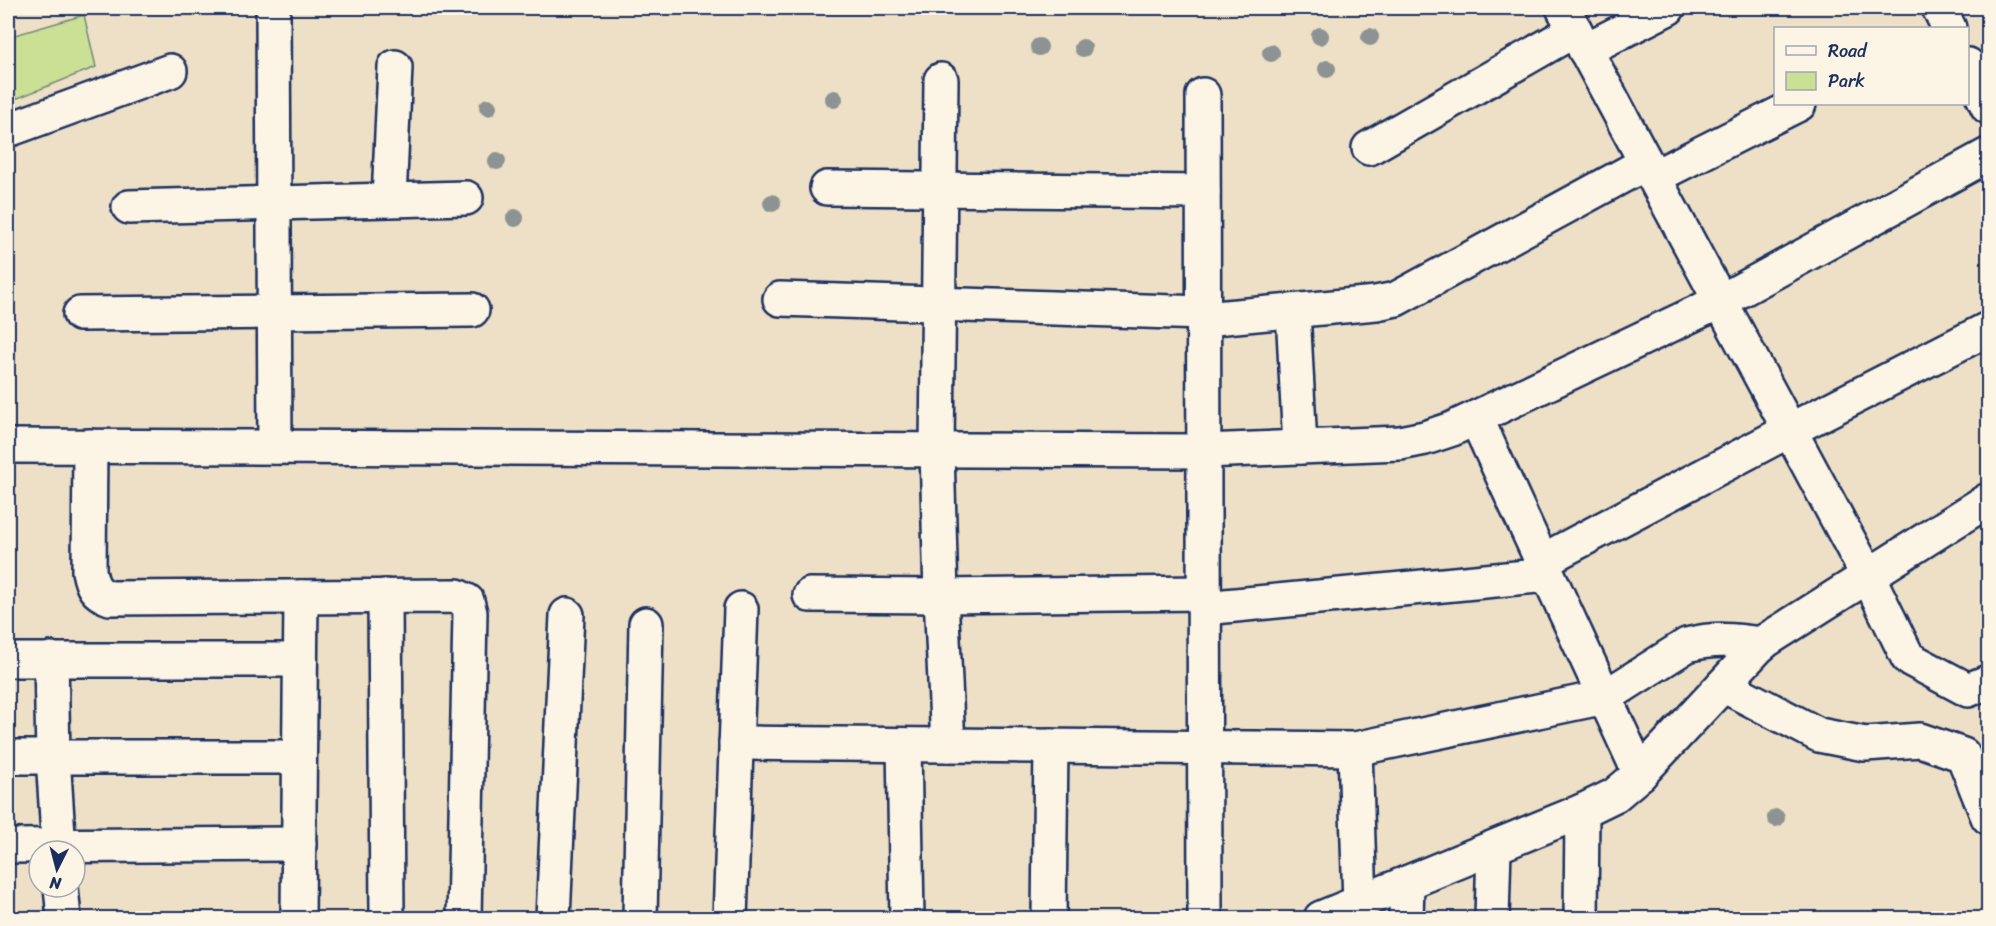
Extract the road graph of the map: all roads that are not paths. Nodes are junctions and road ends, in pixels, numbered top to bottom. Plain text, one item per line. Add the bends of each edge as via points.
1 (273, 8) edge
2 (1668, 8) edge
3 (1939, 8) edge
4 (1948, 27) edge
5 (1574, 29) edge
6 (395, 67) dead end
7 (1969, 67) edge
8 (170, 71) dead end
9 (941, 80) dead end
10 (1203, 95) dead end
11 (1797, 105) edge
12 (1989, 107) edge
13 (8, 130) edge
14 (1369, 148) dead end
15 (1989, 155) edge
16 (1650, 170) junction
17 (827, 188) dead end
18 (941, 190) junction
19 (1203, 192) junction
20 (466, 198) dead end
21 (389, 200) junction
22 (274, 203) junction
23 (129, 207) dead end
24 (780, 299) dead end
25 (1721, 302) junction
26 (938, 304) junction
27 (472, 310) dead end
28 (274, 311) junction
29 (1293, 311) junction
30 (80, 314) dead end
31 (1204, 316) junction
32 (1989, 329) edge
33 (1476, 418) junction
34 (1790, 430) junction
35 (8, 446) edge
36 (90, 446) junction
37 (275, 447) junction
38 (1300, 447) junction
39 (937, 450) junction
40 (1204, 452) junction
41 (1989, 500) edge
42 (1545, 568) junction
43 (1868, 576) junction
44 (810, 595) dead end
45 (385, 596) junction
46 (941, 596) junction
47 (301, 597) junction
48 (1204, 601) junction
49 (741, 609) dead end
50 (567, 615) dead end
51 (646, 624) dead end
52 (1762, 644) junction
53 (51, 659) junction
54 (8, 660) edge
55 (300, 660) junction
56 (1989, 682) edge
57 (1723, 685) junction
58 (1605, 698) junction
59 (736, 743) junction
60 (904, 745) junction
61 (948, 745) junction
62 (1051, 746) junction
63 (1204, 747) junction
64 (1355, 749) junction
65 (8, 756) edge
66 (53, 756) junction
67 (299, 757) junction
68 (1640, 774) junction
69 (1582, 811) junction
70 (1989, 817) edge
71 (58, 839) edge
72 (299, 844) junction
73 (8, 846) edge
74 (27, 847) edge
75 (87, 848) edge
76 (1494, 848) junction
77 (1407, 883) junction
78 (63, 899) edge
79 (1360, 903) junction
80 (64, 918) edge
81 (298, 918) edge
82 (387, 918) edge
83 (464, 918) edge
84 (553, 918) edge
85 (640, 918) edge
86 (730, 918) edge
87 (907, 918) edge
88 (1049, 918) edge
89 (1205, 918) edge
90 (1321, 918) edge
91 (1406, 918) edge
92 (1492, 918) edge
93 (1581, 918) edge

1 - 22 street
2 - 5 street
3 - 4 street
5 - 14 street
5 - 16 street
6 - 21 street
7 - 12 street
8 - 13 street
9 - 18 street
10 - 19 street
11 - 16 street
15 - 25 street
16 - 25 street
16 - 29 street via 1396,299
17 - 18 street
18 - 19 street
18 - 26 street
19 - 31 street
20 - 21 street
21 - 22 street
22 - 23 street
22 - 28 street
24 - 26 street
25 - 33 street
25 - 34 street
26 - 31 street
26 - 39 street
27 - 28 street
28 - 30 street
28 - 37 street
29 - 31 street
29 - 38 street
31 - 40 street
32 - 34 street
33 - 38 street via 1400,443
33 - 42 street
34 - 42 street
34 - 43 street
35 - 36 street
36 - 37 street
36 - 47 street via 89,571 98,594 110,598
37 - 39 street
38 - 40 street
39 - 40 street
39 - 46 street
40 - 48 street
41 - 43 street
42 - 48 street
42 - 58 street
43 - 52 street
43 - 56 street via 1908,658 1968,690
44 - 46 street
45 - 47 street
45 - 82 street
45 - 83 street via 456,596 467,601 470,613
46 - 48 street
46 - 61 street
47 - 55 street
48 - 63 street
49 - 59 street
50 - 84 street
51 - 85 street
52 - 57 street
52 - 58 street via 1721,639 1687,645
53 - 54 street
53 - 55 street
53 - 66 street
55 - 67 street
57 - 68 street
57 - 70 street via 1819,735 1865,744 1920,740 1964,755
58 - 64 street
58 - 68 street
59 - 60 street
59 - 86 street
60 - 61 street
60 - 87 street
61 - 62 street
62 - 63 street
62 - 88 street
63 - 64 street
63 - 89 street
64 - 79 street
65 - 66 street
66 - 67 street
66 - 71 street
67 - 72 street
68 - 69 street via 1615,795
69 - 76 street
69 - 93 street
72 - 75 street
72 - 81 street
73 - 74 street
76 - 77 street
76 - 92 street
77 - 79 street
77 - 91 street
78 - 80 street
79 - 90 street

